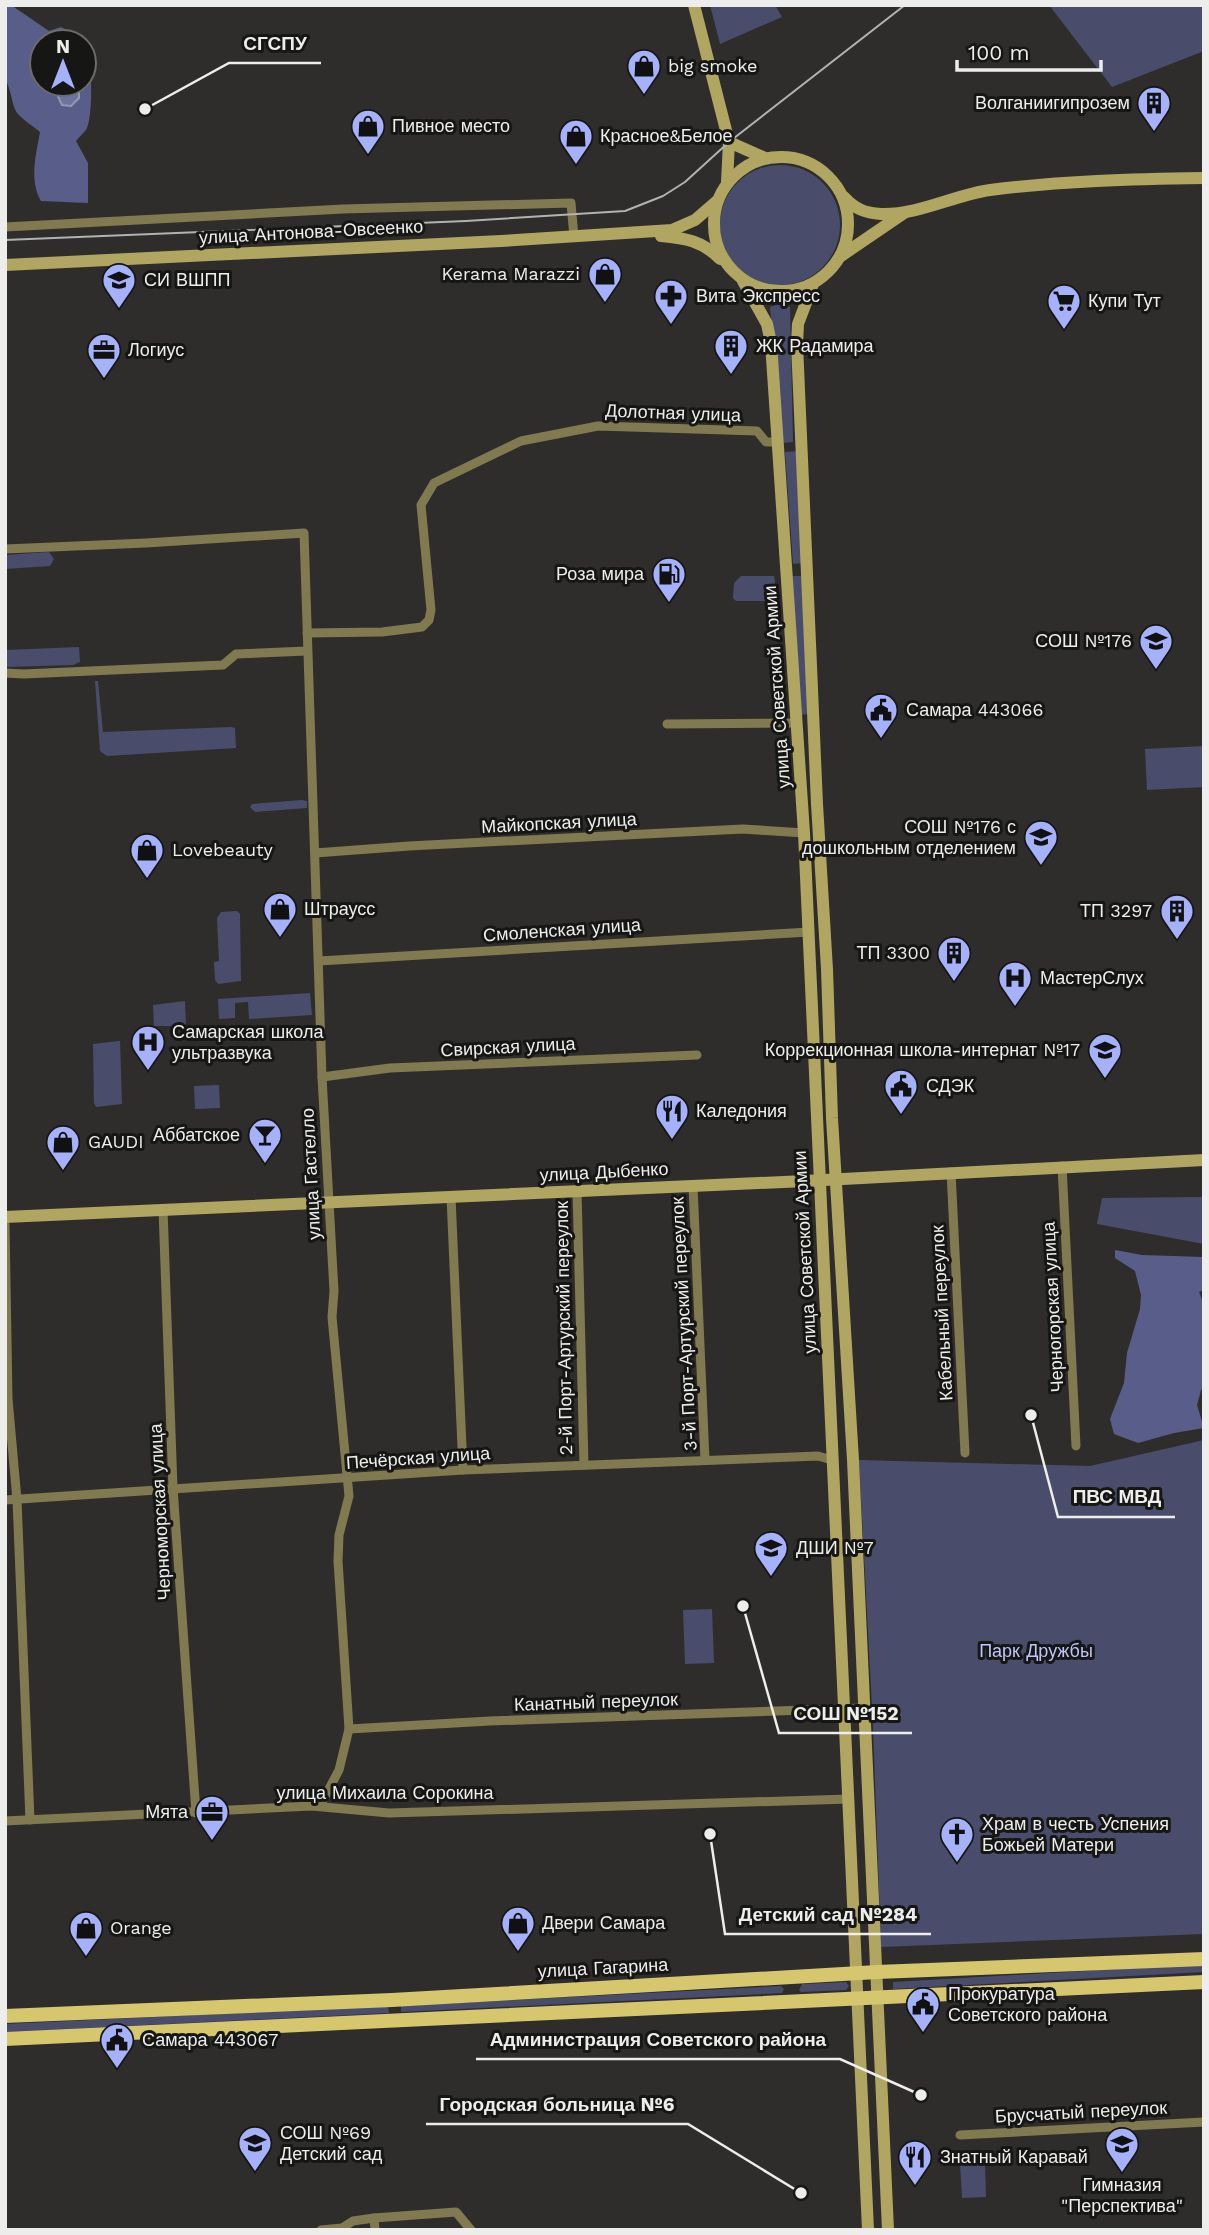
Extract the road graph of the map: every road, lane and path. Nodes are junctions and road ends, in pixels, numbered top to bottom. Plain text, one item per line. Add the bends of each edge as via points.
1 (694, 5) edge
2 (729, 142) junction
3 (765, 158) junction
4 (1204, 178) edge
5 (727, 182) junction
6 (836, 185) junction
7 (717, 201) junction
8 (908, 211) junction
9 (5, 227) edge
10 (619, 235) junction
11 (574, 237) junction
12 (841, 256) junction
13 (5, 265) edge
14 (729, 268) junction
15 (743, 281) junction
16 (813, 284) junction
17 (778, 442) junction
18 (5, 549) edge
19 (806, 569) junction
20 (786, 571) junction
21 (307, 633) junction
22 (307, 651) junction
23 (5, 673) edge
24 (814, 720) junction
25 (797, 723) junction
26 (667, 724) dead end
27 (804, 833) junction
28 (315, 853) junction
29 (808, 932) junction
30 (318, 961) junction
31 (697, 1055) dead end
32 (322, 1077) junction
33 (1204, 1160) edge
34 (1062, 1167) junction
35 (951, 1172) junction
36 (835, 1179) junction
37 (820, 1180) junction
38 (693, 1186) junction
39 (577, 1191) junction
40 (451, 1196) junction
41 (328, 1202) junction
42 (163, 1209) junction
43 (5, 1216) edge
44 (5, 1224) edge
45 (1076, 1446) dead end
46 (965, 1452) dead end
47 (705, 1460) junction
48 (832, 1460) junction
49 (853, 1460) junction
50 (584, 1465) junction
51 (463, 1470) junction
52 (347, 1478) junction
53 (173, 1488) junction
54 (5, 1500) edge
55 (17, 1500) junction
56 (864, 1708) junction
57 (845, 1709) junction
58 (349, 1729) junction
59 (849, 1799) junction
60 (320, 1806) junction
61 (196, 1813) junction
62 (30, 1820) junction
63 (5, 1821) edge
64 (1204, 1959) edge
65 (877, 1972) junction
66 (856, 1973) junction
67 (791, 1977) junction
68 (1204, 1982) edge
69 (877, 1998) junction
70 (858, 1999) junction
71 (792, 2001) junction
72 (5, 2016) edge
73 (5, 2039) edge
74 (1204, 2122) edge
75 (960, 2135) dead end
76 (374, 2218) junction
77 (321, 2230) edge
78 (375, 2230) edge
79 (471, 2230) edge
80 (868, 2230) edge
81 (888, 2230) edge

1 - 2 main road
2 - 3 main road
2 - 5 main road
3 - 5 main road via 744,167
3 - 6 main road via 788,157 809,163
4 - 8 main road via 987,191
5 - 7 main road
6 - 8 main road via 858,210 882,214
6 - 12 main road via 848,219
7 - 10 main road, улица Антонова-Овсеенко via 684,226
7 - 14 main road via 714,236
8 - 12 main road
9 - 11 street via 343,209 572,203
10 - 11 main road, улица Антонова-Овсеенко
10 - 14 main road, улица Антонова-Овсеенко via 696,241
11 - 13 main road, улица Антонова-Овсеенко
12 - 16 main road
14 - 15 main road
15 - 16 main road via 778,292
15 - 17 main road, улица Советской Армии via 767,324
16 - 19 main road, улица Советской Армии via 798,324 797,344
17 - 20 main road, улица Советской Армии
17 - 21 street, Долотная улица via 766,442 757,431 598,426 521,441 434,483 421,505 431,610 422,628
18 - 21 street, улица Гастелло via 304,533
19 - 20 main road
19 - 24 main road, улица Советской Армии
20 - 25 main road, улица Советской Армии
21 - 22 street, улица Гастелло
22 - 23 street via 236,654 223,665
22 - 28 street, улица Гастелло
24 - 25 main road
24 - 36 main road, улица Советской Армии
25 - 26 street
25 - 27 main road, улица Советской Армии
27 - 28 street, Майкопская улица via 743,830
27 - 29 main road, улица Советской Армии
28 - 30 street, улица Гастелло
29 - 30 street, Смоленская улица
29 - 37 main road, улица Советской Армии
30 - 32 street, улица Гастелло
31 - 32 street, Свирская улица via 390,1068
32 - 41 street, улица Гастелло
33 - 34 main road, улица Дыбенко
34 - 35 main road, улица Дыбенко
34 - 45 street, Черногорская улица
35 - 36 main road, улица Дыбенко
35 - 46 street, Кабельный переулок
36 - 37 main road, улица Дыбенко
36 - 49 main road, улица Советской Армии
37 - 38 main road, улица Дыбенко
37 - 48 main road, улица Советской Армии
38 - 39 main road, улица Дыбенко
38 - 47 street, 3-й Порт-Артурский переулок
39 - 40 main road, улица Дыбенко
39 - 50 street, 2-й Порт-Артурский переулок
40 - 41 main road, улица Дыбенко
40 - 51 street
41 - 42 main road, улица Дыбенко
41 - 52 street, улица Гастелло via 333,1331
42 - 43 main road, улица Дыбенко
42 - 53 street, Черноморская улица
44 - 55 street via 8,1399
47 - 48 street, Печёрская улица via 818,1456
47 - 50 street, Печёрская улица
48 - 49 main road
48 - 57 main road, улица Советской Армии
49 - 56 main road, улица Советской Армии
50 - 51 street, Печёрская улица
51 - 52 street, Печёрская улица
52 - 53 street, Печёрская улица
52 - 58 street, улица Гастелло via 349,1496 338,1561
53 - 55 street, Печёрская улица
53 - 61 street, Черноморская улица
54 - 55 street, Печёрская улица
55 - 62 street
56 - 57 street, Канатный переулок
56 - 65 main road, улица Советской Армии
57 - 58 street, Канатный переулок
57 - 59 main road, улица Советской Армии
58 - 60 street, улица Гастелло via 339,1770
59 - 60 street, улица Михаила Сорокина via 389,1813
59 - 66 main road, улица Советской Армии
60 - 61 street, улица Михаила Сорокина
61 - 62 street, улица Михаила Сорокина
62 - 63 street, улица Михаила Сорокина
64 - 65 main road, улица Гагарина
65 - 66 main road, улица Гагарина
65 - 69 main road, улица Советской Армии
66 - 67 main road, улица Гагарина
66 - 70 main road, улица Советской Армии
67 - 71 main road
67 - 72 main road, улица Гагарина
68 - 69 main road
69 - 70 main road
69 - 81 main road, улица Советской Армии
70 - 71 main road
70 - 80 main road, улица Советской Армии
71 - 73 main road
74 - 75 street, Брусчатый переулок
76 - 77 street
76 - 78 street
76 - 79 street via 456,2212

